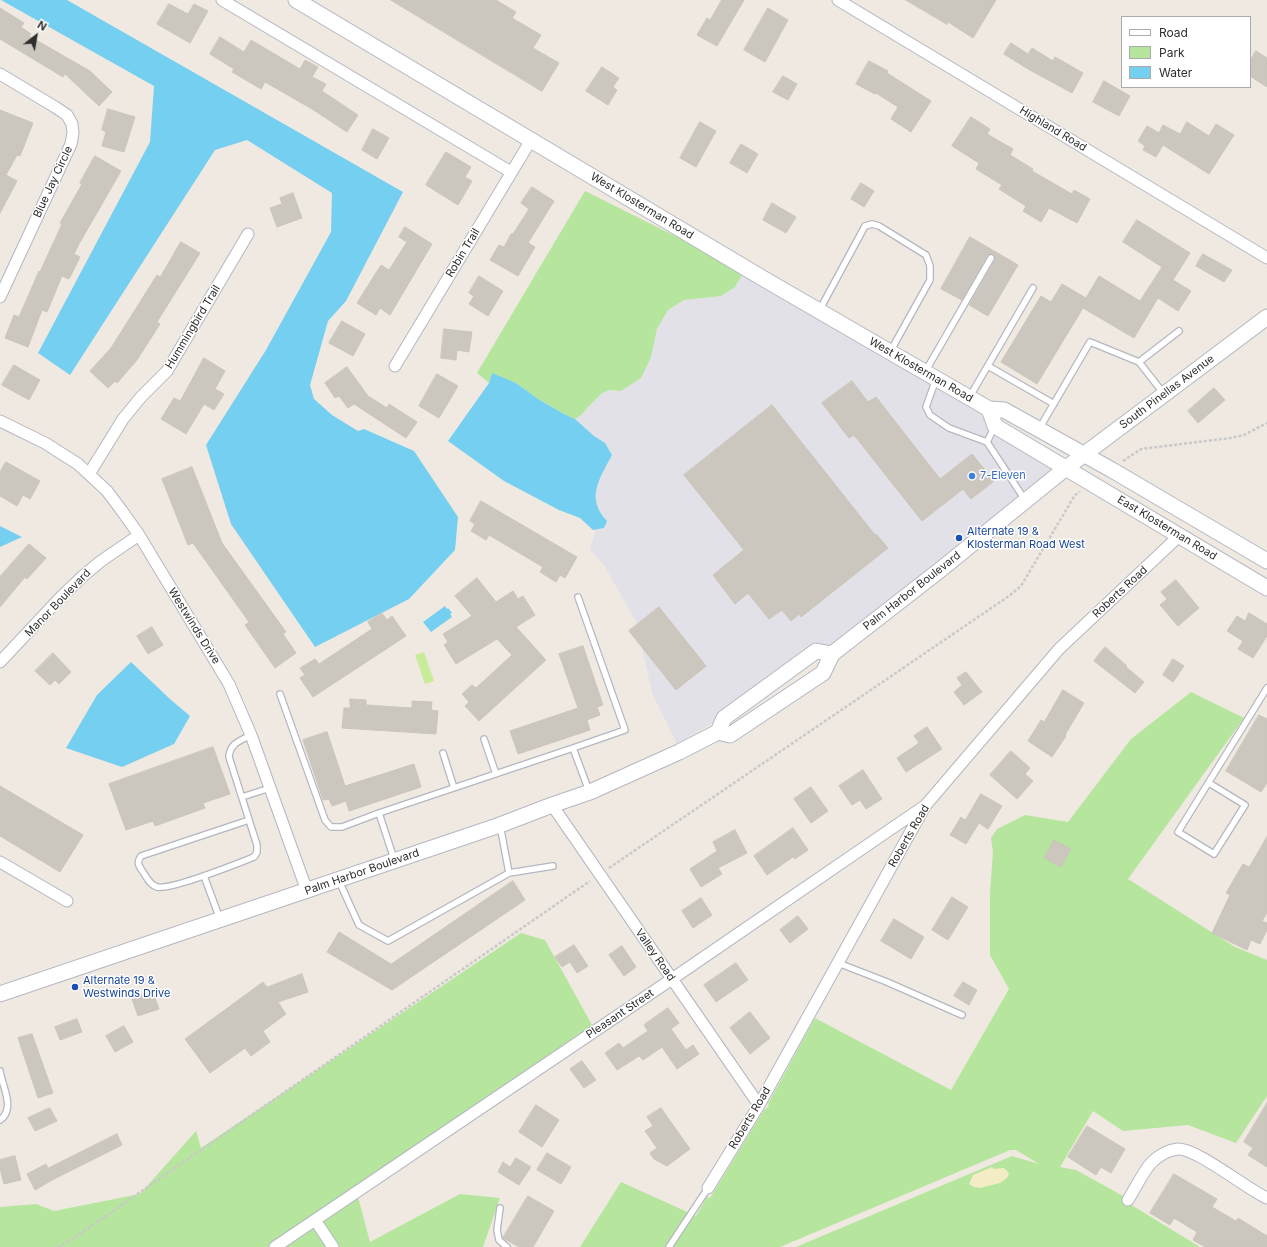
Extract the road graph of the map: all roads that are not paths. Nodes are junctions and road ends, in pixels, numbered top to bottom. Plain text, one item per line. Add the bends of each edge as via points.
1 (222, 0) edge
2 (296, 0) edge
3 (838, 0) edge
4 (0, 74) edge
5 (531, 140) junction
6 (511, 172) junction
7 (248, 234) dead end
8 (991, 258) dead end
9 (1267, 258) edge
10 (1033, 288) dead end
11 (0, 297) edge
12 (818, 311) junction
13 (1267, 317) edge
14 (1179, 330) dead end
15 (890, 352) junction
16 (1139, 362) junction
17 (395, 366) dead end
18 (988, 366) junction
19 (931, 376) junction
20 (1164, 394) junction
21 (969, 398) junction
22 (1054, 404) junction
23 (989, 409) junction
24 (0, 421) edge
25 (995, 426) junction
26 (1039, 429) junction
27 (987, 442) junction
28 (1084, 454) junction
29 (1066, 468) junction
30 (89, 474) junction
31 (1026, 501) junction
32 (139, 535) junction
33 (1179, 536) junction
34 (1267, 560) edge
35 (1267, 588) edge
36 (578, 597) dead end
37 (832, 654) junction
38 (0, 662) edge
39 (1267, 688) edge
40 (280, 694) dead end
41 (718, 732) junction
42 (251, 735) junction
43 (484, 739) dead end
44 (573, 748) junction
45 (443, 753) dead end
46 (496, 774) junction
47 (1209, 783) junction
48 (270, 788) junction
49 (454, 788) junction
50 (590, 792) junction
51 (242, 797) junction
52 (552, 805) junction
53 (925, 806) junction
54 (380, 813) junction
55 (249, 820) junction
56 (500, 825) junction
57 (395, 861) junction
58 (0, 862) edge
59 (553, 866) dead end
60 (509, 873) junction
61 (204, 876) junction
62 (338, 880) junction
63 (307, 891) junction
64 (67, 901) dead end
65 (220, 920) junction
66 (838, 963) junction
67 (672, 979) junction
68 (0, 994) edge
69 (962, 1015) dead end
70 (0, 1071) edge
71 (0, 1079) edge
72 (759, 1105) junction
73 (0, 1120) edge
74 (708, 1188) joint
75 (1267, 1198) edge
76 (1128, 1200) dead end
77 (500, 1208) dead end
78 (315, 1220) junction
79 (276, 1247) edge
80 (333, 1247) edge
81 (507, 1247) edge
82 (669, 1247) edge

1 - 6 street
2 - 5 main road, West Klosterman Road
3 - 9 street, Highland Road
4 - 11 street, Blue Jay Circle via 67,115 73,133 71,144
5 - 6 street, Robin Trail
5 - 12 main road, West Klosterman Road
6 - 17 street, Robin Trail
7 - 30 street, Hummingbird Trail via 167,371 123,419
8 - 19 lane
10 - 18 lane
12 - 15 main road, West Klosterman Road
12 - 15 lane via 865,226 879,226 926,255 930,266 930,280
13 - 20 main road, South Pinellas Avenue
14 - 16 lane
15 - 19 main road, West Klosterman Road
16 - 20 lane
16 - 22 lane via 1090,342
18 - 21 lane
18 - 22 lane
19 - 21 main road, West Klosterman Road
19 - 27 lane via 926,407 930,415 949,428
20 - 28 main road, South Pinellas Avenue
21 - 23 main road, West Klosterman Road
22 - 26 lane
23 - 25 main road
23 - 26 main road, West Klosterman Road via 1004,410
24 - 30 street, Westwinds Drive via 56,450
25 - 27 lane
25 - 29 main road
26 - 28 main road, West Klosterman Road
27 - 31 lane
28 - 29 main road, South Pinellas Avenue
28 - 34 main road, East Klosterman Road
29 - 31 main road, Palm Harbor Boulevard
29 - 33 main road, East Klosterman Road
30 - 32 street, Westwinds Drive via 115,501
31 - 37 main road, Palm Harbor Boulevard
32 - 38 street, Manor Boulevard via 83,576
32 - 42 street, Westwinds Drive via 230,684
33 - 35 main road, East Klosterman Road
33 - 53 street, Roberts Road via 1059,649
36 - 44 lane via 625,730
37 - 41 main road, Palm Harbor Boulevard via 823,673 730,735
37 - 41 main road via 816,651 724,718
39 - 47 lane
40 - 54 lane via 325,820 331,827 342,827
41 - 50 main road, Palm Harbor Boulevard
42 - 48 street, Westwinds Drive
42 - 51 lane via 232,746 229,756
43 - 46 lane
44 - 46 lane
44 - 50 lane
45 - 49 lane
46 - 49 lane
47 - 47 lane via 1178,832 1214,854 1245,805
48 - 51 lane
48 - 63 street, Westwinds Drive
49 - 54 lane
50 - 52 main road, Palm Harbor Boulevard
51 - 55 lane
52 - 56 main road, Palm Harbor Boulevard
52 - 67 street, Valley Road
53 - 66 street, Roberts Road
53 - 67 street, Pleasant Street
54 - 57 lane
55 - 61 lane via 257,845 254,857
55 - 61 lane via 141,856 138,861 138,865 152,885 158,887 166,888
56 - 57 main road, Palm Harbor Boulevard
56 - 60 lane
57 - 62 main road, Palm Harbor Boulevard
58 - 64 street
59 - 60 lane
60 - 62 lane via 388,941 359,925
61 - 65 lane
62 - 63 main road, Palm Harbor Boulevard
63 - 65 main road, Palm Harbor Boulevard
65 - 68 main road, Palm Harbor Boulevard
66 - 69 lane
66 - 72 street, Roberts Road
67 - 72 street, Valley Road
67 - 78 street, Pleasant Street
70 - 71 lane
71 - 73 lane via 8,1107
72 - 74 street, Roberts Road
74 - 82 lane
75 - 76 street via 1193,1153 1179,1149 1159,1156 1150,1164
77 - 81 lane via 497,1230 499,1240
78 - 79 street, Pleasant Street
78 - 80 street

